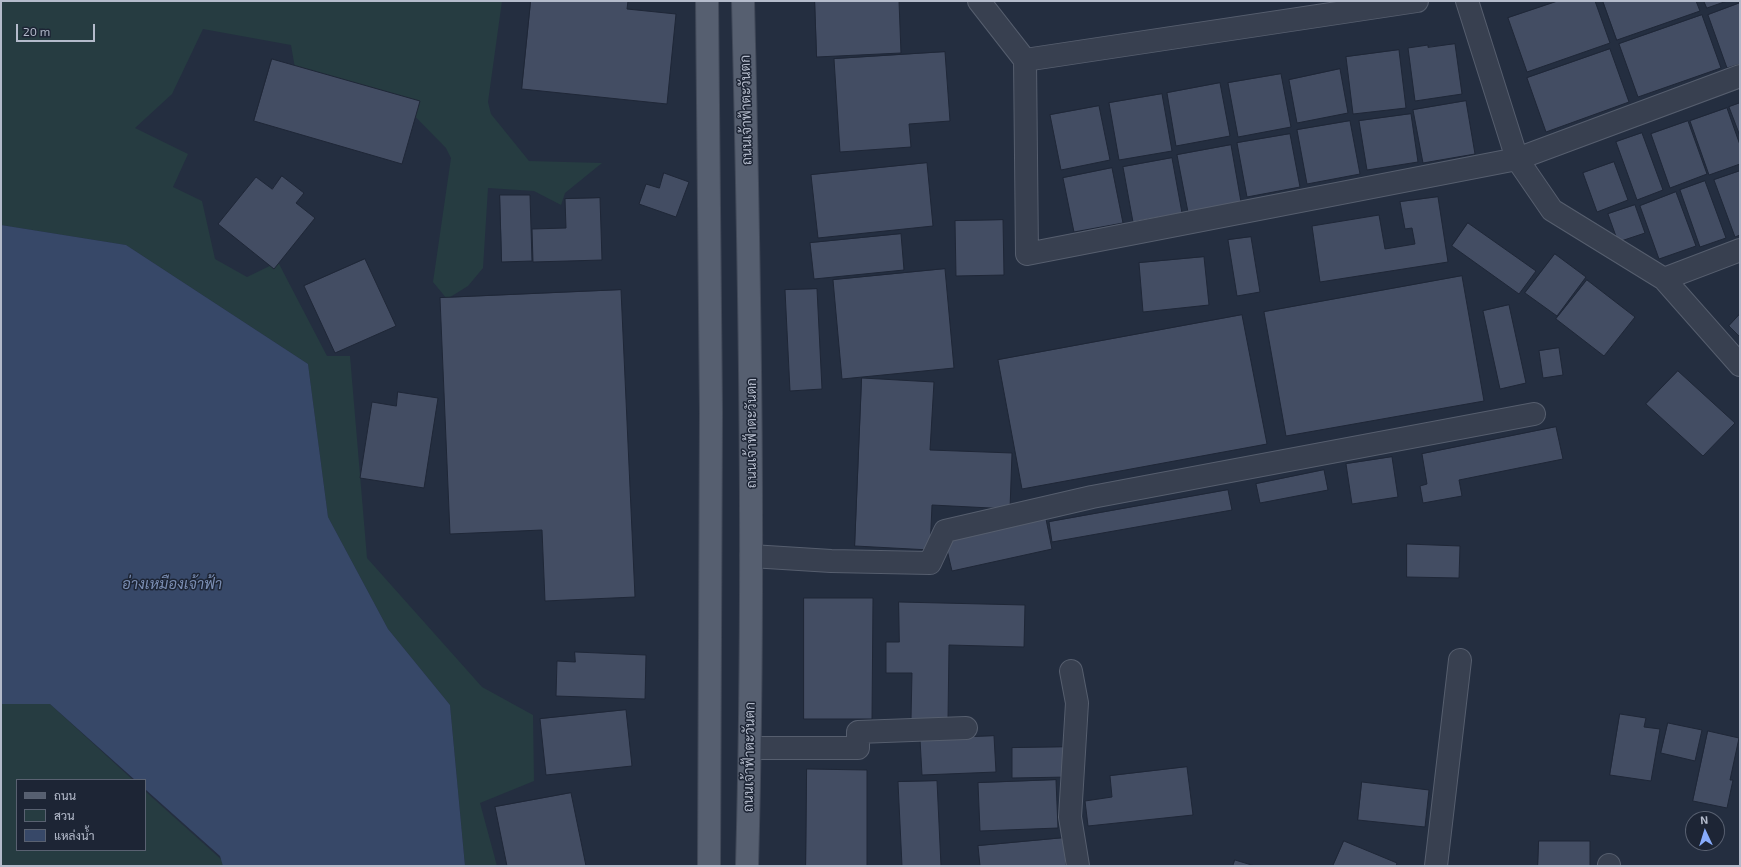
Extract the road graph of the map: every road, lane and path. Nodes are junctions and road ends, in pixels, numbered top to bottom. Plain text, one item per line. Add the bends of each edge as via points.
1 (707, 1) edge
2 (743, 1) edge
3 (979, 1) edge
4 (1417, 1) edge
5 (1466, 1) edge
6 (1025, 60) junction
7 (1740, 76) edge
8 (1517, 159) junction
9 (1740, 250) edge
10 (1664, 279) junction
11 (1740, 365) edge
12 (1534, 414) dead end
13 (752, 556) junction
14 (1460, 660) dead end
15 (1071, 671) dead end
16 (966, 728) dead end
17 (750, 748) junction
18 (709, 866) edge
19 (747, 866) edge
20 (1078, 866) edge
21 (1436, 866) edge

1 - 18 main road via 711,404
2 - 13 main road, ถนนเจ้าฟ้าตะวันตก via 750,301
3 - 6 street
4 - 6 street
5 - 8 street
6 - 8 street via 1026,254
7 - 8 street
8 - 10 street via 1552,210
9 - 10 street
10 - 11 street
12 - 13 street via 1092,497 945,531 930,563
13 - 17 main road, ถนนเจ้าฟ้าตะวันตก
14 - 21 street
15 - 20 street via 1077,703 1070,817
16 - 17 street via 858,732 858,748
17 - 19 main road, ถนนเจ้าฟ้าตะวันตก

